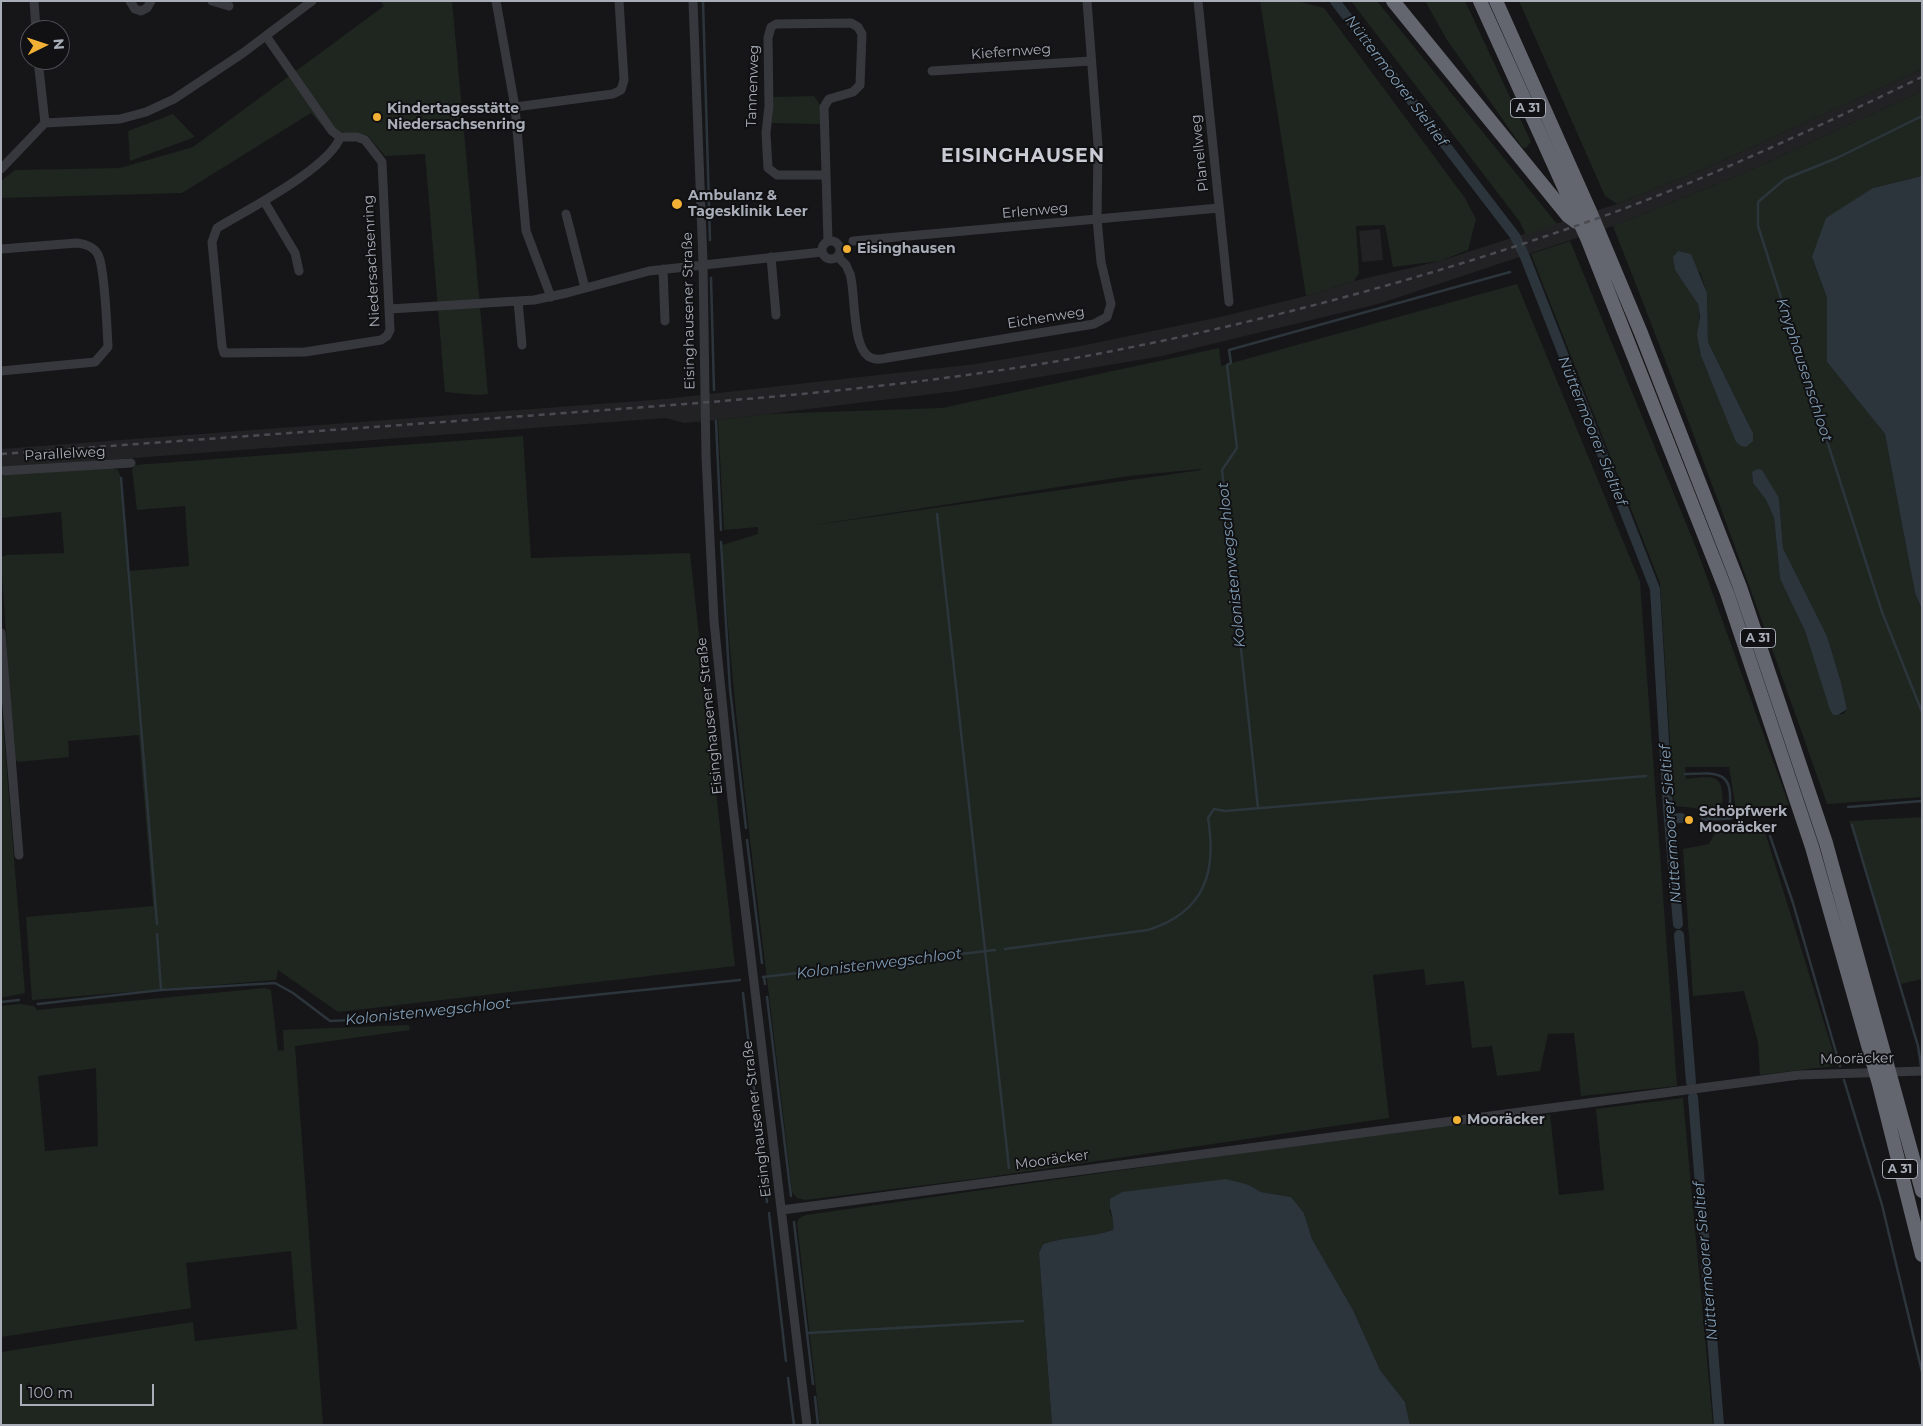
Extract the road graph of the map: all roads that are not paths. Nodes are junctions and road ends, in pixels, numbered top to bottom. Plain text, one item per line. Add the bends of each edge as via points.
1 (34, 1) edge
2 (130, 1) edge
3 (151, 1) edge
4 (212, 1) edge
5 (312, 1) edge
6 (496, 1) edge
7 (619, 1) edge
8 (693, 1) edge
9 (1086, 1) edge
10 (1198, 1) edge
11 (1393, 1) edge
12 (1480, 1) edge
13 (1496, 1) edge
14 (229, 6) dead end
15 (35, 20) edge
16 (266, 36) junction
17 (1091, 61) junction
18 (39, 70) edge
19 (932, 71) dead end
20 (515, 107) junction
21 (45, 122) junction
22 (340, 136) junction
23 (1, 169) edge
24 (825, 175) junction
25 (264, 201) junction
26 (1219, 208) junction
27 (566, 214) dead end
28 (1575, 218) junction
29 (1098, 219) junction
30 (1593, 236) junction
31 (828, 241) junction
32 (852, 241) dead end
33 (1, 249) edge
34 (822, 252) junction
35 (771, 257) junction
36 (838, 257) junction
37 (703, 263) junction
38 (663, 268) junction
39 (299, 271) dead end
40 (585, 288) junction
41 (551, 297) junction
42 (518, 301) junction
43 (1229, 302) dead end
44 (390, 309) junction
45 (776, 314) dead end
46 (665, 321) dead end
47 (522, 345) dead end
48 (1, 371) edge
49 (131, 463) dead end
50 (1, 471) edge
51 (1, 633) edge
52 (19, 856) dead end
53 (1922, 1070) edge
54 (1922, 1191) edge
55 (782, 1210) junction
56 (1922, 1255) edge
57 (807, 1425) edge

1 - 15 street
2 - 3 street via 135,9 141,11
4 - 14 street
5 - 16 street
6 - 20 street
7 - 20 street via 624,80 621,90 613,94
8 - 37 street, Eisinghausener Straße
9 - 17 street, Eichenweg
10 - 26 street, Planellweg
11 - 28 highway
12 - 28 highway, A 31
13 - 30 highway, A 31 via 1589,209
16 - 21 street via 174,99 146,112 120,119
16 - 22 street via 332,130
17 - 19 street, Kiefernweg
17 - 29 street, Eichenweg via 1098,145
18 - 21 street
20 - 41 street via 526,231
21 - 23 street
22 - 25 street, Niedersachsenring via 333,150 309,171
22 - 44 street, Niedersachsenring via 365,140 382,162
24 - 24 street, Tannenweg via 824,107 829,100 853,92 860,85 862,34 851,23 776,24 768,34 767,165 777,175
24 - 31 street, Tannenweg
25 - 39 street via 294,253
25 - 44 street, Niedersachsenring via 217,228 212,237 224,353 305,352 381,340 390,330
26 - 29 street, Erlenweg
26 - 43 street, Planellweg
27 - 40 street
28 - 30 highway, A 31
29 - 32 street, Erlenweg
29 - 36 street, Eichenweg via 1101,262 1111,300 1108,315 1103,321 887,358 871,358 860,347 852,278 846,264
30 - 54 highway, A 31 via 1641,333 1774,683 1826,843
30 - 56 highway, A 31 via 1740,631 1812,848 1879,1084
31 - 34 street via 823,244
31 - 36 street via 840,245
33 - 48 street via 77,243 92,248 99,256 108,347 95,362
34 - 35 street
34 - 36 street via 828,259
35 - 37 street
35 - 45 street
37 - 38 street
37 - 55 street, Eisinghausener Straße via 704,403 714,621 732,799
38 - 40 street
38 - 46 street
40 - 41 street
41 - 42 street
42 - 44 street
42 - 47 street
49 - 50 street, Parallelweg
51 - 52 street
53 - 55 street, Mooräcker via 1799,1075
55 - 57 street, Eisinghausener Straße

